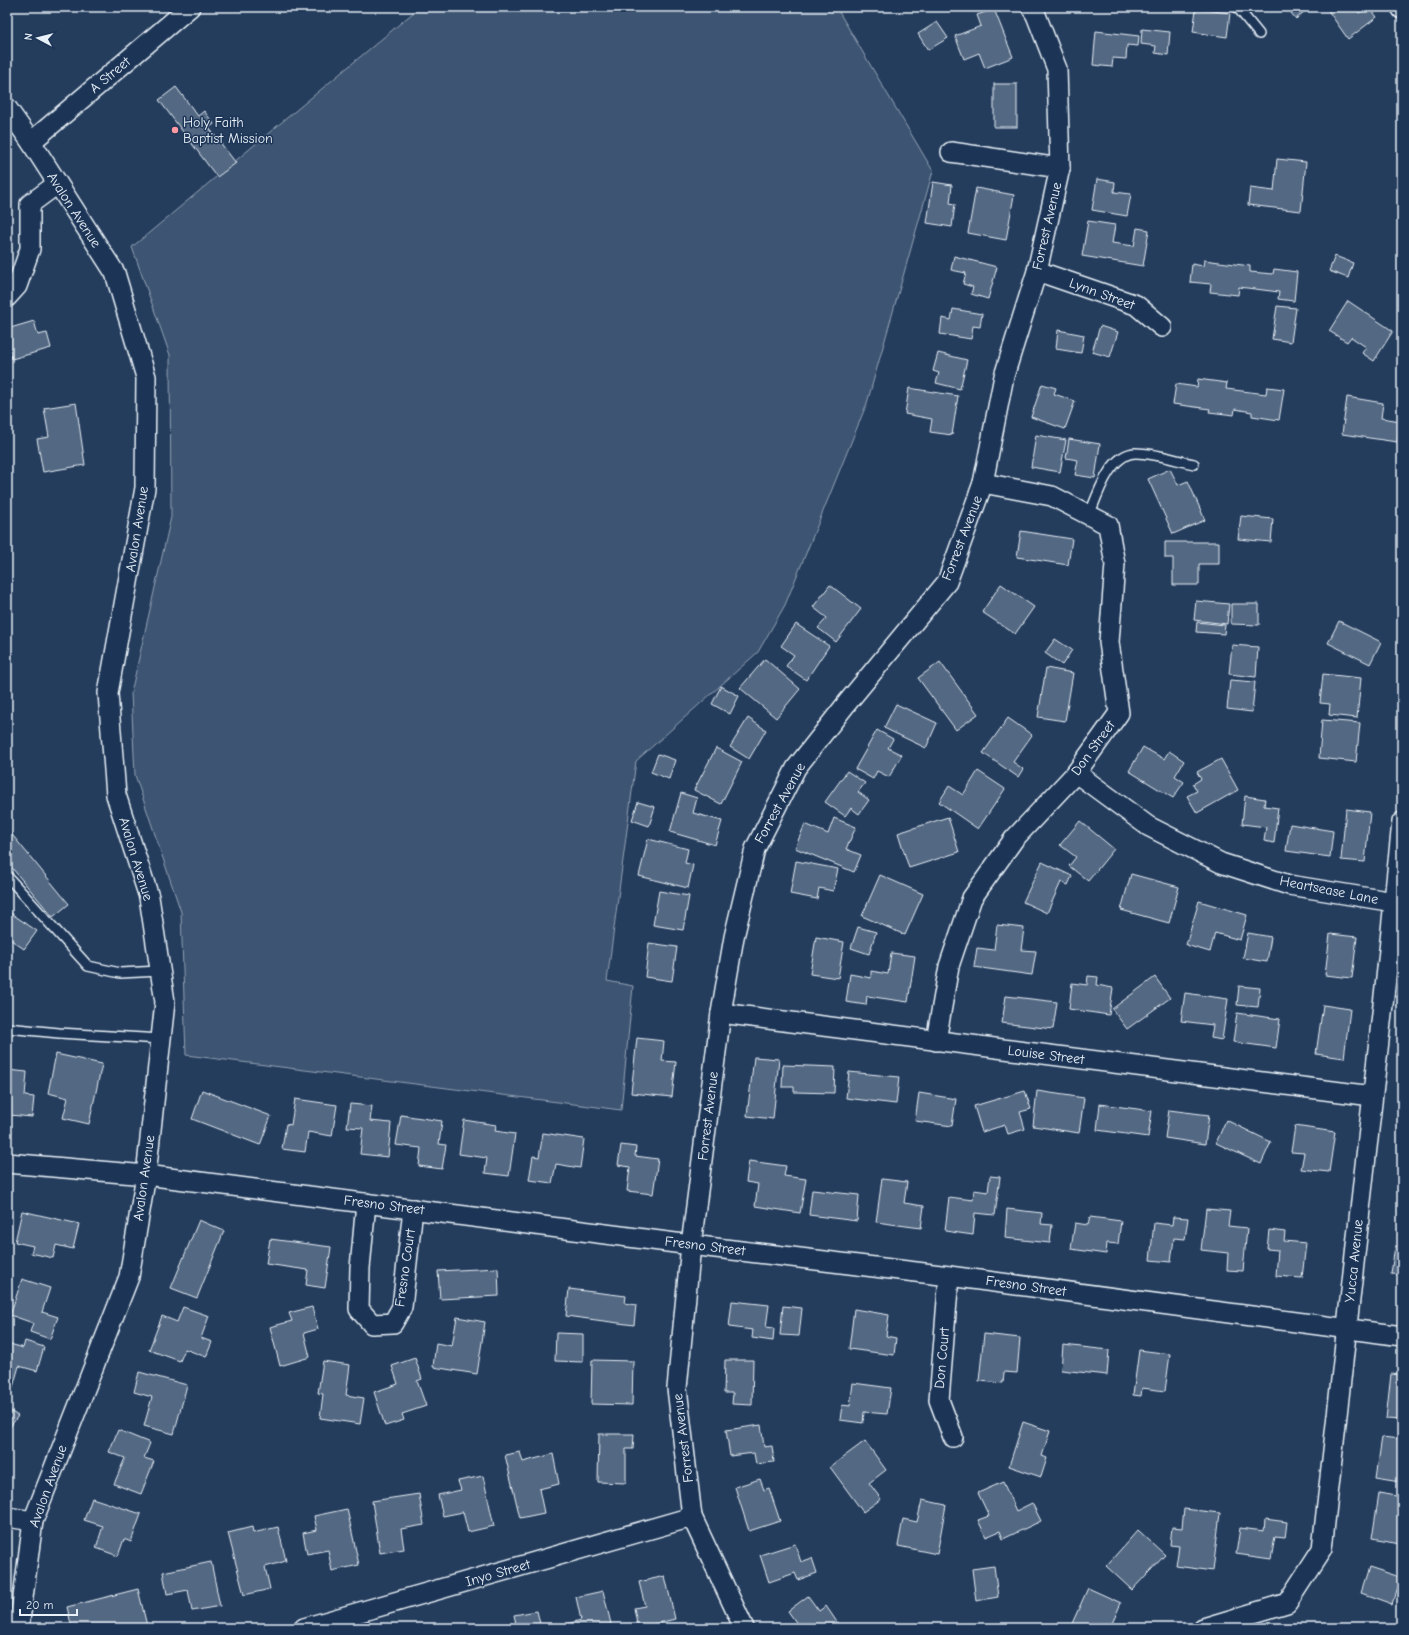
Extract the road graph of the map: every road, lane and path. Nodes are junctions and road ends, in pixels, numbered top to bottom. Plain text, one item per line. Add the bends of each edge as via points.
1 (190, 7) edge
2 (1031, 7) edge
3 (1237, 7) edge
4 (1259, 34) dead end
5 (7, 108) edge
6 (31, 142) junction
7 (951, 152) dead end
8 (1060, 168) junction
9 (57, 184) junction
10 (1037, 271) junction
11 (7, 297) edge
12 (1162, 327) dead end
13 (1194, 464) dead end
14 (983, 483) junction
15 (1089, 516) junction
16 (1076, 773) junction
17 (1402, 822) edge
18 (7, 876) edge
19 (1394, 902) junction
20 (160, 971) junction
21 (721, 1013) junction
22 (7, 1028) edge
23 (161, 1039) junction
24 (936, 1041) junction
25 (1372, 1096) junction
26 (7, 1163) edge
27 (146, 1175) junction
28 (366, 1203) junction
29 (413, 1209) junction
30 (691, 1245) junction
31 (949, 1276) junction
32 (1346, 1330) junction
33 (1402, 1336) edge
34 (953, 1437) dead end
35 (7, 1517) edge
36 (692, 1517) junction
37 (33, 1522) junction
38 (19, 1628) edge
39 (304, 1628) edge
40 (744, 1628) edge
41 (1203, 1628) edge

1 - 6 street, A Street
2 - 8 street, Forrest Avenue via 1056,69
3 - 4 lane
5 - 6 street, Avalon Avenue
6 - 9 street, Avalon Avenue
7 - 8 street
8 - 10 street, Forrest Avenue
9 - 11 street via 30,204 30,249 18,286
9 - 20 street, Avalon Avenue via 115,273 146,377 145,488 108,693 116,795 149,897
10 - 12 street, Lynn Street via 1136,305
10 - 14 street, Forrest Avenue via 1004,376
13 - 15 lane via 1135,452 1122,457 1112,467 1100,487
14 - 15 street, Don Street via 1052,496
14 - 21 street, Forrest Avenue via 947,582 846,703 796,768 755,849 734,937
15 - 16 street, Don Street via 1108,526 1115,564 1110,642 1119,713
16 - 19 street, Heartsease Lane via 1148,826 1221,863 1289,885
16 - 24 street, Don Street via 1014,839 972,898 949,966
17 - 19 street, Yucca Avenue
18 - 20 lane via 88,966 120,973
19 - 25 street, Yucca Avenue
20 - 23 street, Avalon Avenue via 165,1002
21 - 24 street, Louise Street
21 - 30 street, Forrest Avenue
22 - 23 lane
23 - 27 street, Avalon Avenue
24 - 25 street, Louise Street
25 - 32 street, Yucca Avenue
26 - 27 street, Fresno Street
27 - 28 street, Fresno Street
27 - 37 street, Avalon Avenue via 129,1276
28 - 29 street, Fresno Street
28 - 29 street, Fresno Court via 359,1309 372,1324 393,1323 402,1307
29 - 30 street, Fresno Street
30 - 31 street, Fresno Street
30 - 36 street, Forrest Avenue via 677,1388
31 - 32 street, Fresno Street
31 - 34 street, Don Court via 939,1400
32 - 33 street, Fresno Street
32 - 41 street, Yucca Avenue via 1322,1549 1287,1603
35 - 37 street
36 - 39 street, Inyo Street
36 - 40 street, Forrest Avenue
37 - 38 street, Avalon Avenue

